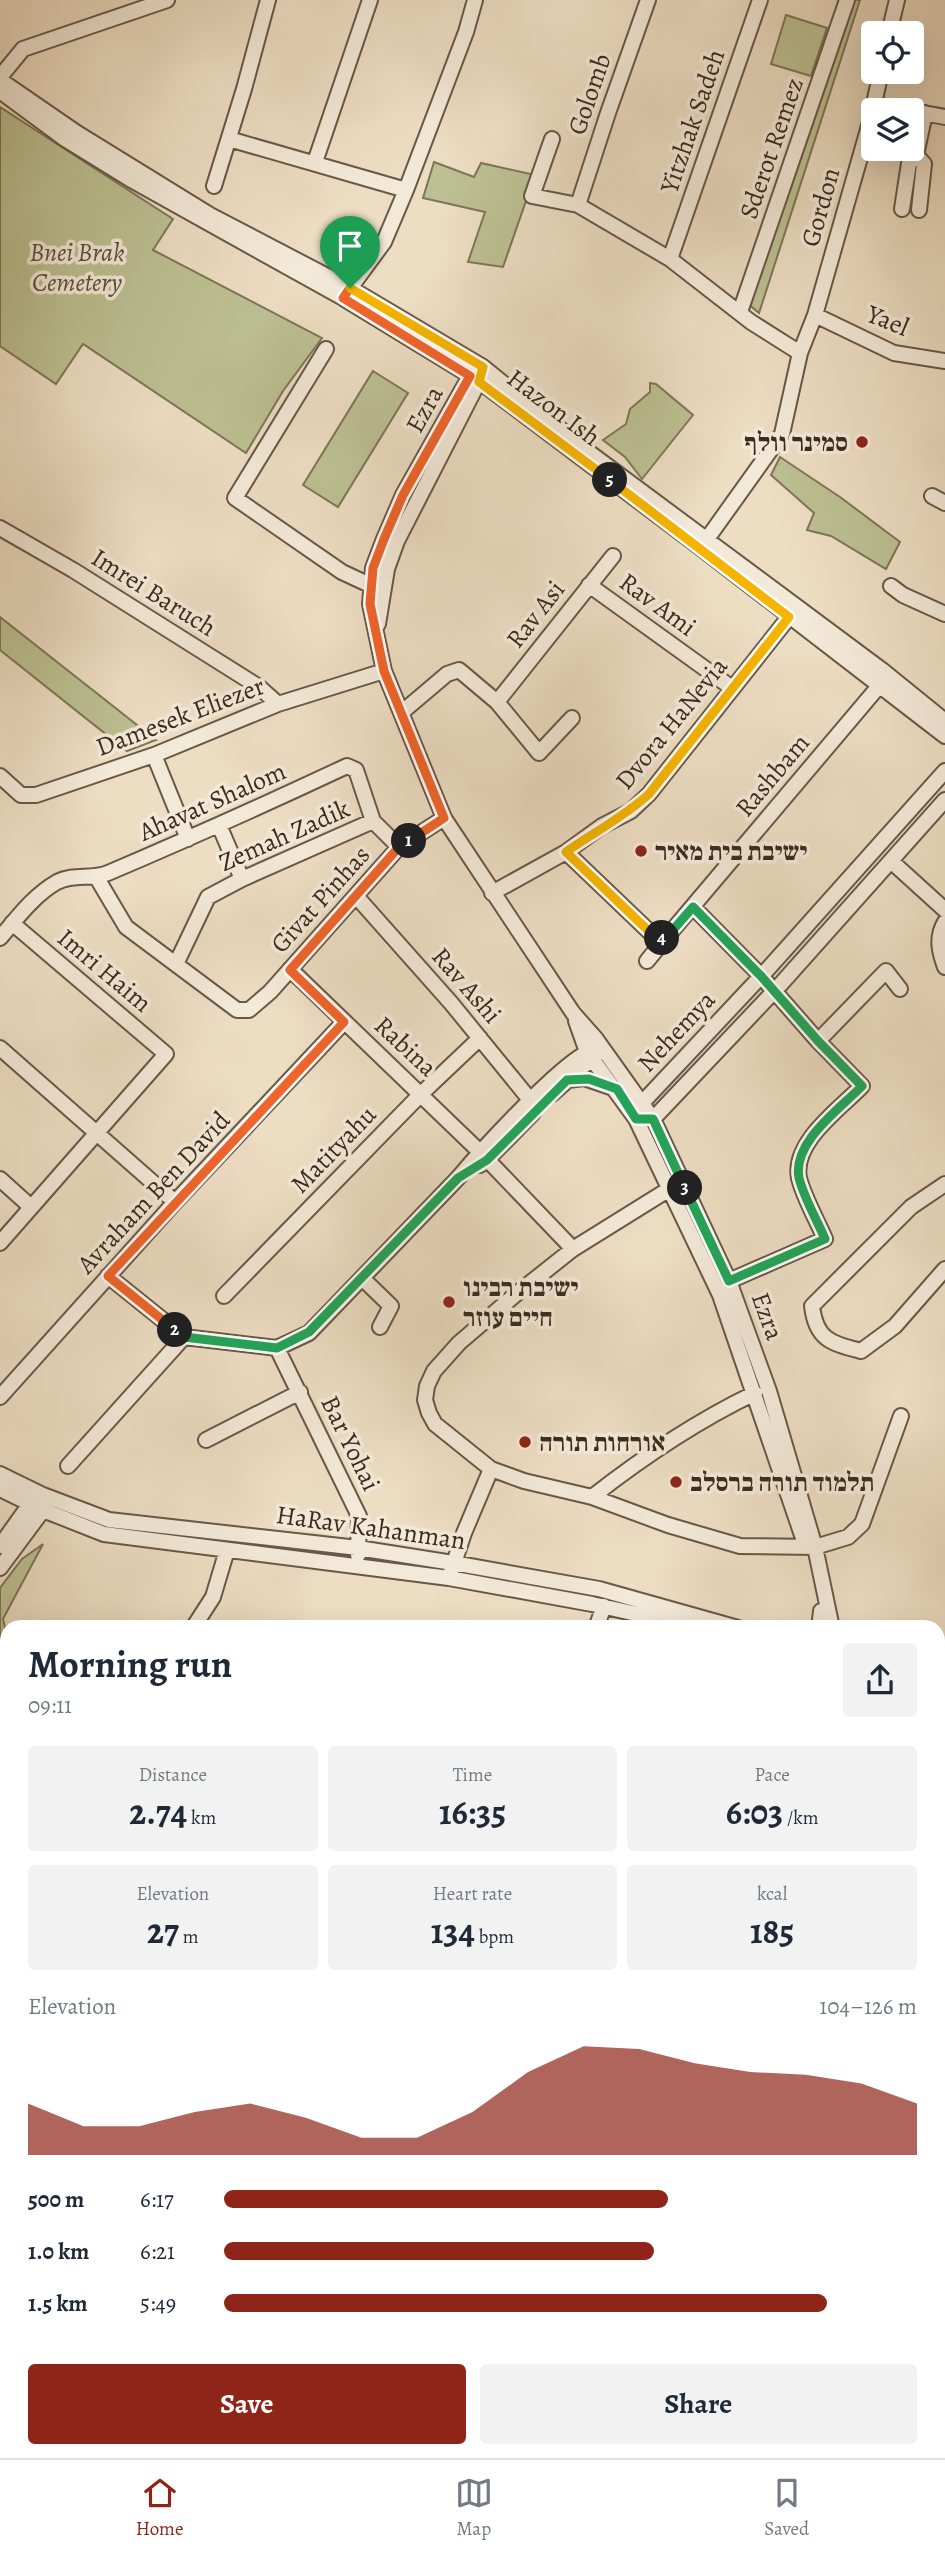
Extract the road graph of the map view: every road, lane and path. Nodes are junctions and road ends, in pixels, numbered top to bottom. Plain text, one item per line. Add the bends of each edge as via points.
1 (167, 0) edge
2 (268, 0) edge
3 (370, 0) edge
4 (475, 0) edge
5 (648, 0) edge
6 (760, 0) edge
7 (847, 0) edge
8 (897, 0) edge
9 (893, 21) edge
10 (0, 79) edge
11 (0, 91) edge
12 (924, 113) edge
13 (945, 117) edge
14 (229, 139) junction
15 (552, 139) dead end
16 (861, 148) edge
17 (911, 161) edge
18 (921, 161) edge
19 (315, 162) junction
20 (214, 186) dead end
21 (406, 190) junction
22 (579, 205) junction
23 (902, 209) dead end
24 (919, 210) dead end
25 (670, 259) junction
26 (346, 293) junction
27 (740, 312) junction
28 (815, 315) junction
29 (326, 349) dead end
30 (800, 353) junction
31 (945, 361) edge
32 (477, 375) junction
33 (0, 528) edge
34 (704, 544) junction
35 (613, 556) dead end
36 (589, 585) junction
37 (372, 586) junction
38 (891, 586) dead end
39 (793, 612) junction
40 (945, 614) edge
41 (376, 639) junction
42 (384, 671) junction
43 (884, 680) junction
44 (732, 688) junction
45 (496, 702) junction
46 (278, 704) junction
47 (401, 713) junction
48 (572, 718) dead end
49 (945, 721) edge
50 (945, 736) edge
51 (154, 755) junction
52 (945, 771) edge
53 (0, 776) edge
54 (945, 800) edge
55 (444, 818) junction
56 (373, 821) junction
57 (219, 825) junction
58 (188, 839) junction
59 (399, 847) junction
60 (566, 852) junction
61 (891, 861) junction
62 (97, 878) junction
63 (242, 879) junction
64 (492, 893) junction
65 (356, 896) junction
66 (693, 907) junction
67 (945, 910) edge
68 (945, 922) edge
69 (12, 923) junction
70 (0, 938) edge
71 (665, 939) junction
72 (647, 961) dead end
73 (176, 964) junction
74 (945, 967) edge
75 (290, 970) junction
76 (761, 976) junction
77 (900, 989) dead end
78 (775, 991) junction
79 (573, 1013) junction
80 (344, 1022) junction
81 (480, 1038) junction
82 (818, 1041) junction
83 (0, 1048) edge
84 (602, 1048) junction
85 (590, 1056) junction
86 (567, 1080) junction
87 (658, 1087) junction
88 (623, 1088) junction
89 (421, 1094) junction
90 (536, 1103) junction
91 (642, 1103) junction
92 (636, 1119) junction
93 (653, 1119) junction
94 (96, 1133) junction
95 (483, 1156) junction
96 (0, 1180) edge
97 (945, 1184) edge
98 (671, 1188) junction
99 (175, 1202) junction
100 (31, 1207) junction
101 (0, 1242) edge
102 (573, 1249) junction
103 (945, 1269) edge
104 (108, 1276) junction
105 (362, 1278) junction
106 (729, 1281) junction
107 (223, 1296) dead end
108 (380, 1327) dead end
109 (184, 1337) junction
110 (277, 1348) junction
111 (300, 1392) junction
112 (755, 1393) junction
113 (0, 1397) edge
114 (901, 1416) dead end
115 (206, 1440) dead end
116 (68, 1466) dead end
117 (491, 1469) junction
118 (0, 1474) edge
119 (0, 1489) edge
120 (592, 1497) junction
121 (39, 1503) junction
122 (0, 1546) edge
123 (811, 1547) junction
124 (358, 1548) junction
125 (227, 1550) junction
126 (453, 1563) junction
127 (2, 1565) edge
128 (358, 1566) junction
129 (449, 1578) junction
130 (604, 1606) junction
131 (821, 1611) junction
132 (198, 1620) edge
133 (599, 1620) edge
134 (664, 1620) edge
135 (709, 1620) edge
136 (820, 1620) edge
137 (823, 1620) edge
138 (830, 1620) edge

1 - 10 street via 23,49
2 - 14 street
3 - 19 street
4 - 21 street
5 - 22 street, Golomb
6 - 25 street, Yitzhak Sadeh
7 - 27 street, Sderot Remez
8 - 9 street
10 - 26 street, Hazon Ish via 77,133
11 - 26 street, Hazon Ish via 133,181
12 - 13 street
14 - 19 street
14 - 20 street
15 - 22 street via 532,195
16 - 28 street, Gordon
17 - 23 street
18 - 24 street
19 - 21 street
21 - 26 street via 384,242
22 - 25 street
25 - 27 street
26 - 32 street, Hazon Ish
27 - 30 street
28 - 30 street, Gordon
28 - 31 street, Yael via 894,353
29 - 37 street via 235,498 342,572
30 - 34 street, Gordon via 782,434
32 - 34 street, Hazon Ish
32 - 37 street, Ezra via 403,495 377,558
32 - 41 street, Ezra via 397,541 387,569
33 - 46 street, Imrei Baruch via 247,679
34 - 39 street, Hazon Ish
35 - 36 street, Rav Asi
36 - 44 street, Rav Ami
36 - 45 street, Rav Asi
37 - 41 street, Ezra
38 - 40 street
39 - 43 street, Hazon Ish
39 - 44 street, Dvora HaNevia
41 - 42 street, Ezra
42 - 46 street, Damesek Eliezer
42 - 47 street, Ezra
43 - 49 street, Hazon Ish
43 - 50 street, Hazon Ish
43 - 66 street, Rashbam
44 - 60 street, Dvora HaNevia via 649,794 631,811
45 - 47 street via 459,670 447,674
45 - 48 street via 539,753
46 - 51 street, Damesek Eliezer
47 - 55 street, Ezra
51 - 53 street, Damesek Eliezer via 36,795 22,795
51 - 58 street
52 - 76 street, Nehemya
54 - 61 street, Nehemya
55 - 59 street, Givat Pinhas
55 - 64 street, Ezra
56 - 57 street, Ahavat Shalom via 356,770 347,766
56 - 59 street, Ahavat Shalom
56 - 63 street, Zemah Zadik
57 - 58 street, Ahavat Shalom
57 - 63 street
58 - 62 street, Ahavat Shalom
59 - 65 street, Givat Pinhas
60 - 64 street, Dvora HaNevia
60 - 71 street via 656,938
61 - 67 street
61 - 78 street, Nehemya
62 - 69 street, Ahavat Shalom via 73,876 57,882
62 - 73 street, Givat Pinhas via 126,927
63 - 73 street, Zemah Zadik via 208,897
64 - 79 street, Ezra
65 - 75 street, Givat Pinhas
65 - 81 street, Rav Ashi
66 - 71 street, Rashbam
66 - 76 street
68 - 74 street via 939,943
69 - 70 street, Ahavat Shalom
69 - 94 street, Imri Haim via 166,1054
71 - 72 street, Rashbam
73 - 75 street, Givat Pinhas via 237,1010 249,1010
75 - 80 street, Rabina
76 - 78 street
76 - 87 street, Nehemya
77 - 82 street via 886,971
78 - 82 street
78 - 93 street, Nehemya
79 - 84 street, Ezra
79 - 85 street, Ezra
80 - 89 street, Rabina
80 - 99 street, Avraham Ben David
81 - 89 street, Matityahu
81 - 90 street, Rav Ashi
82 - 106 street via 862,1086 806,1142 798,1163 825,1239
83 - 94 street
84 - 85 street
84 - 88 street, Ezra
85 - 86 street
85 - 88 street, Ezra
85 - 90 street via 563,1070
86 - 88 street via 589,1079
86 - 90 street
87 - 88 street
87 - 91 street, Nehemya
88 - 91 street, Ezra
88 - 92 street, Ezra
89 - 95 street, Rabina
89 - 107 street, Matityahu
90 - 95 street
91 - 92 street, Nehemya
91 - 93 street, Ezra
92 - 93 street
92 - 98 street, Ezra
93 - 106 street, Ezra
94 - 99 street
94 - 100 street
95 - 102 street, Rabina
95 - 105 street
96 - 100 street
97 - 103 street via 911,1207 812,1306 814,1324 839,1345 861,1351 895,1326
98 - 102 street
98 - 112 street, Ezra via 720,1295
99 - 104 street, Avraham Ben David
100 - 101 street
102 - 117 street via 459,1343 427,1386 425,1400 435,1424
104 - 109 street
104 - 113 street, Avraham Ben David
105 - 108 street via 390,1306
105 - 110 street via 309,1332
106 - 123 street, Ezra via 769,1391
109 - 110 street
109 - 116 street
110 - 111 street, Bar Yohai
111 - 115 street
111 - 124 street, Bar Yohai via 359,1516
112 - 120 street via 710,1415
112 - 123 street, Ezra
114 - 123 street via 862,1524 848,1536
117 - 120 street
117 - 126 street
118 - 121 street, HaRav Kahanman
119 - 121 street, HaRav Kahanman
120 - 123 street via 740,1546
121 - 122 street
121 - 124 street, HaRav Kahanman via 108,1520
121 - 125 street, HaRav Kahanman via 104,1534
121 - 127 street
123 - 131 street, Ezra
123 - 138 street, Ezra
124 - 126 street, HaRav Kahanman
124 - 128 street, Bar Yohai
125 - 128 street, HaRav Kahanman
125 - 132 street via 213,1597
126 - 129 street
126 - 135 street, HaRav Kahanman via 598,1589
128 - 129 street, HaRav Kahanman
129 - 130 street, HaRav Kahanman
130 - 133 street
130 - 134 street, HaRav Kahanman
131 - 136 street
131 - 137 street, Ezra

